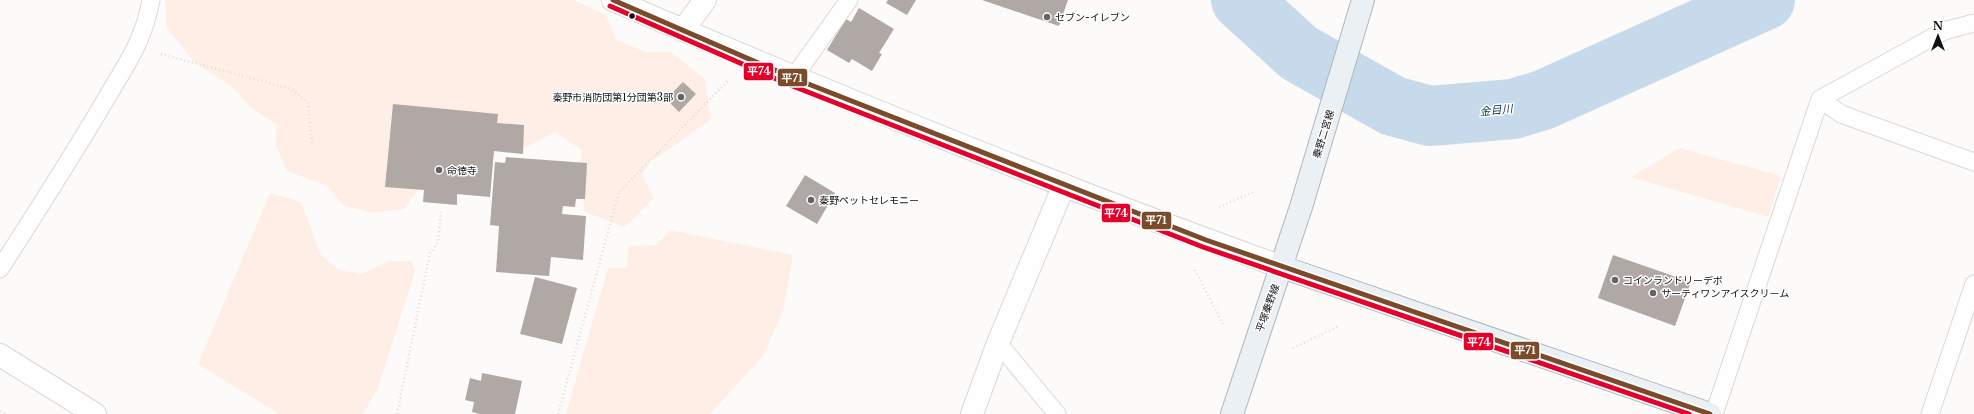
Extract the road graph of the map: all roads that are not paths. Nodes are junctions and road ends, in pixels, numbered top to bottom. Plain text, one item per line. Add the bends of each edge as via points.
1 (151, 0) edge
2 (613, 0) edge
3 (705, 0) edge
4 (849, 0) edge
5 (1363, 0) edge
6 (1974, 24) edge
7 (683, 30) junction
8 (793, 78) junction
9 (1820, 99) junction
10 (1974, 162) edge
11 (1064, 185) junction
12 (1282, 267) junction
13 (0, 269) edge
14 (1974, 284) edge
15 (998, 343) junction
16 (0, 355) edge
17 (1695, 412) edge
18 (95, 414) edge
19 (972, 414) edge
20 (1057, 414) edge
21 (1232, 414) edge
22 (1714, 414) edge
23 (1930, 414) edge

1 - 13 lane via 148,22 139,42 74,154
2 - 7 street
3 - 7 street
4 - 8 lane
5 - 12 main road, 秦野二宮線
6 - 9 lane via 1944,31
7 - 8 street
8 - 11 street
9 - 10 lane via 1841,114
9 - 22 lane
11 - 12 street
11 - 15 street
12 - 17 main road
12 - 21 main road, 平塚秦野線
14 - 23 lane
15 - 19 street
15 - 20 lane
16 - 18 street

